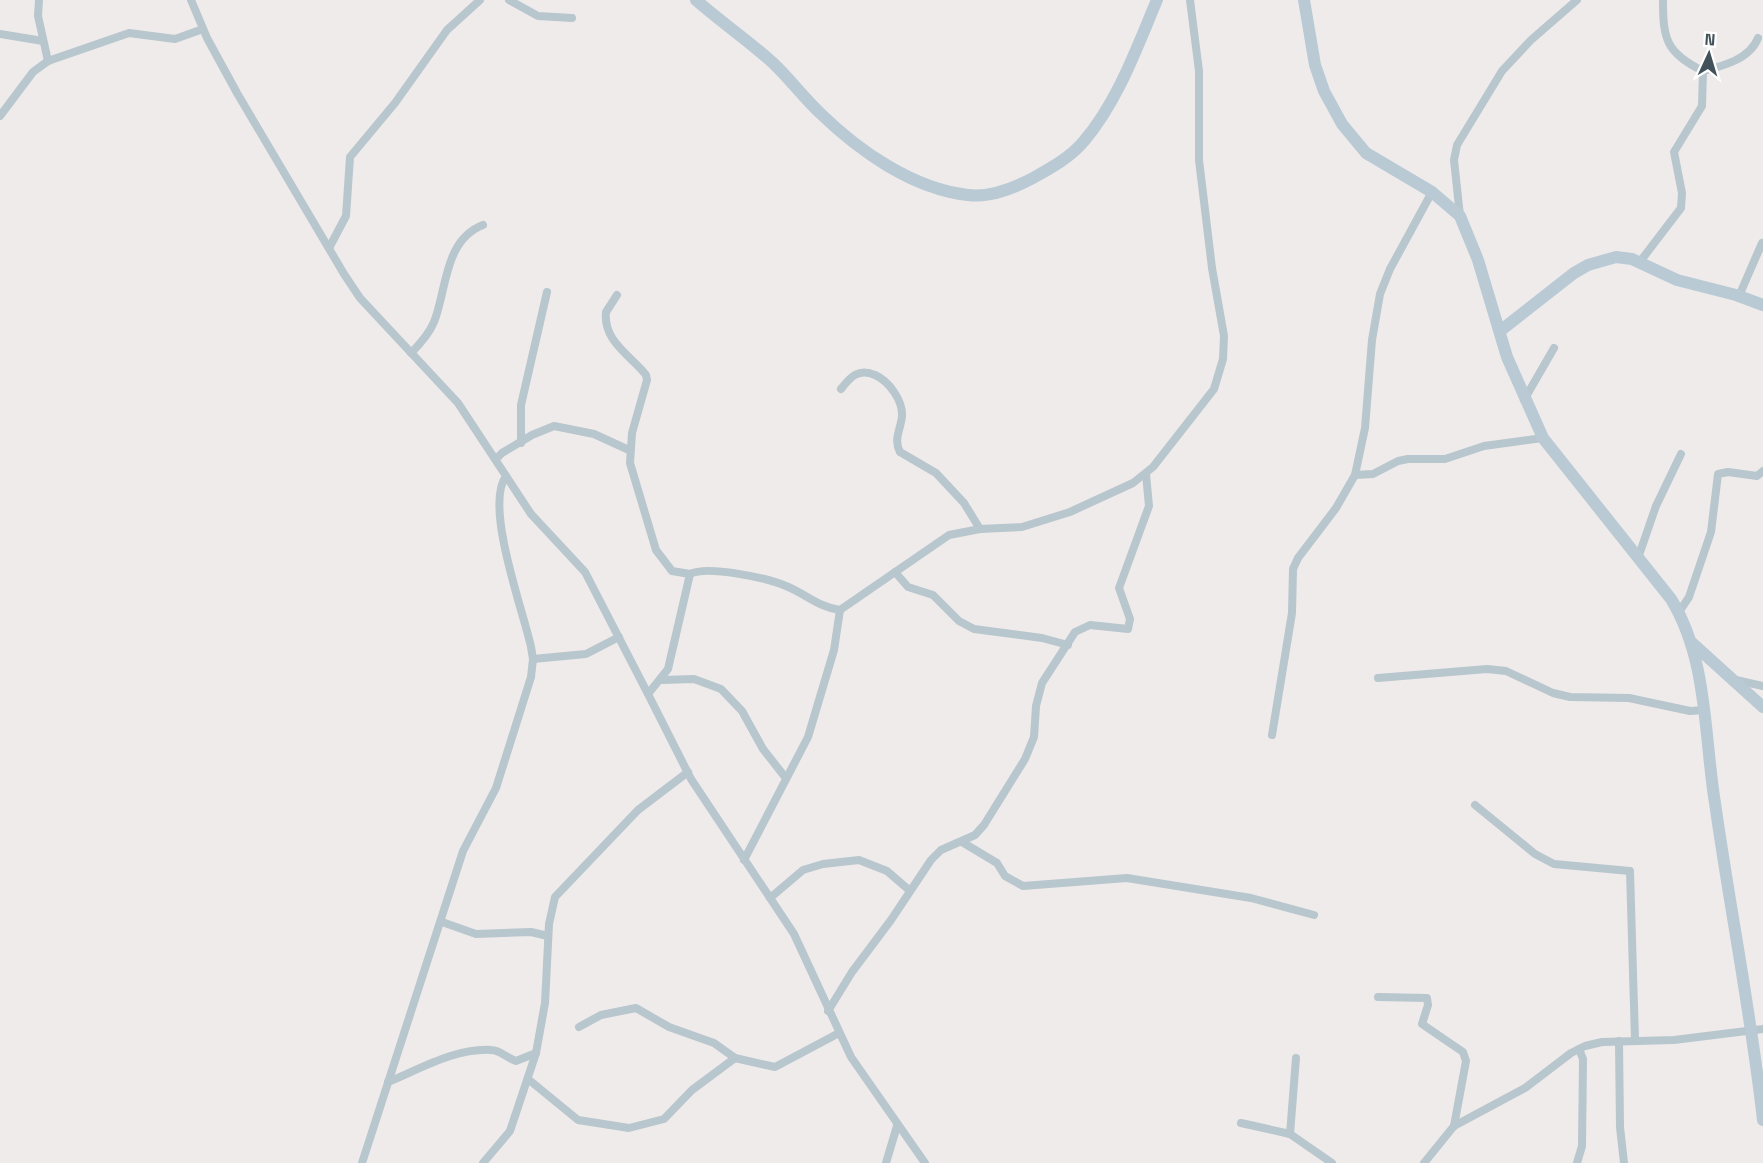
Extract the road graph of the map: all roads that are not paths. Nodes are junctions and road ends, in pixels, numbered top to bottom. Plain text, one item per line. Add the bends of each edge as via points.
1 (39, 0) edge
2 (480, 0) edge
3 (509, 0) edge
4 (696, 0) edge
5 (1157, 0) edge
6 (1190, 0) edge
7 (1304, 0) edge
8 (1576, 0) edge
9 (1663, 0) edge
10 (193, 1) edge
11 (572, 18) dead end
12 (203, 29) junction
13 (0, 34) edge
14 (1758, 38) dead end
15 (43, 41) junction
16 (48, 61) junction
17 (1702, 71) junction
18 (0, 116) edge
19 (1432, 192) junction
20 (1460, 216) junction
21 (483, 225) dead end
22 (1762, 243) edge
23 (329, 248) junction
24 (1639, 263) junction
25 (547, 292) dead end
26 (617, 295) dead end
27 (1739, 296) junction
28 (1763, 305) edge
29 (1500, 331) junction
30 (1554, 348) dead end
31 (411, 353) junction
32 (841, 389) dead end
33 (1524, 400) junction
34 (1543, 438) junction
35 (521, 443) junction
36 (629, 450) junction
37 (1681, 454) dead end
38 (496, 459) junction
39 (1763, 471) edge
40 (1146, 474) junction
41 (1355, 475) junction
42 (506, 476) junction
43 (980, 529) junction
44 (1638, 558) junction
45 (895, 572) junction
46 (690, 574) junction
47 (840, 610) junction
48 (1679, 612) junction
49 (619, 637) junction
50 (1691, 641) junction
51 (1068, 645) junction
52 (533, 659) junction
53 (1378, 678) dead end
54 (662, 680) junction
55 (1736, 680) junction
56 (1763, 686) edge
57 (648, 694) junction
58 (1763, 707) edge
59 (1704, 710) junction
60 (1272, 735) dead end
61 (688, 772) junction
62 (785, 777) junction
63 (1475, 805) dead end
64 (962, 842) junction
65 (744, 860) junction
66 (909, 890) junction
67 (770, 898) junction
68 (1314, 915) dead end
69 (442, 922) junction
70 (548, 936) junction
71 (1378, 998) dead end
72 (828, 1011) junction
73 (579, 1027) dead end
74 (1758, 1029) edge
75 (839, 1033) junction
76 (1635, 1040) junction
77 (1620, 1041) junction
78 (1579, 1049) junction
79 (536, 1053) junction
80 (735, 1058) junction
81 (1296, 1058) dead end
82 (528, 1079) junction
83 (388, 1082) junction
84 (1763, 1120) edge
85 (1241, 1123) dead end
86 (897, 1126) junction
87 (1454, 1126) junction
88 (1290, 1134) junction
89 (362, 1163) edge
90 (483, 1163) edge
91 (886, 1163) edge
92 (925, 1163) edge
93 (1332, 1163) edge
94 (1424, 1163) edge
95 (1577, 1163) edge
96 (1624, 1163) edge

1 - 15 street
2 - 23 street via 447,30 350,157 346,216
3 - 11 street via 538,16
4 - 5 main road via 773,63 849,139 935,189 969,196 1007,190 1025,182 1084,142 1116,89
6 - 40 street via 1199,71 1199,160 1225,347 1214,389
7 - 19 main road via 1315,65 1342,124 1366,153
8 - 20 street via 1502,71 1457,145 1454,169
9 - 17 street via 1667,42 1682,61
10 - 12 street
12 - 16 street via 175,39 129,33
12 - 23 street
13 - 15 street
14 - 17 street via 1754,46 1734,61
15 - 16 street
16 - 18 street via 33,72
17 - 24 street via 1702,106 1674,152 1681,208
19 - 20 main road
19 - 41 street via 1380,294 1365,428
20 - 29 main road
21 - 31 street via 474,229 454,251 433,324
22 - 27 street
23 - 31 street via 360,298
24 - 27 main road via 1677,280
24 - 29 main road via 1617,257 1588,265
25 - 35 street via 521,405
26 - 36 street via 606,312 610,335 647,380
27 - 28 main road
29 - 33 main road
30 - 33 street
31 - 38 street via 458,402
32 - 43 street via 857,372 882,378 901,406 897,440 900,452 936,473 964,503
33 - 34 main road
34 - 41 street via 1484,446 1445,459 1408,459 1373,474
34 - 44 main road
35 - 36 street via 547,427 564,426
35 - 38 street
36 - 46 street via 656,550 672,571
37 - 44 street via 1656,506
38 - 42 street
39 - 48 street via 1757,476 1718,474 1711,532 1689,597
40 - 43 street via 1070,512 1012,529
40 - 51 street via 1149,506 1119,588 1131,625 1125,630 1105,625 1080,628
41 - 60 street via 1293,569 1292,613
42 - 49 street via 531,514 585,572
42 - 52 street via 501,485 501,537
43 - 45 street via 949,534
44 - 48 main road
45 - 47 street
45 - 51 street via 908,587 933,595 959,621 974,629
46 - 47 street via 702,570 773,582 817,604
46 - 54 street via 671,661
47 - 62 street via 834,650 808,737
48 - 50 main road
49 - 52 street via 586,654
49 - 57 street
50 - 55 main road via 1704,657
50 - 59 main road
51 - 64 street via 1042,682 1034,737 1025,759 984,825
52 - 69 street via 516,731 496,789 464,851
53 - 59 street via 1487,669 1506,671 1570,697 1629,698 1690,711
54 - 57 street
54 - 62 street via 694,679 721,689 742,711 763,749
55 - 56 street
55 - 58 main road
57 - 61 street
59 - 74 main road via 1714,802
61 - 65 street
61 - 70 street via 638,810 562,887 550,910
62 - 65 street
63 - 76 street via 1535,854 1554,864 1630,871
64 - 66 street via 941,850
64 - 68 street via 997,863 1005,876 1023,886 1127,878 1251,898
65 - 67 street
66 - 67 street via 887,871 859,860 803,870
66 - 72 street
67 - 72 street via 803,951
69 - 70 street via 476,933 531,932
69 - 83 street
70 - 79 street via 545,1004
71 - 87 street via 1427,998 1422,1024 1463,1052 1466,1061
72 - 75 street
73 - 80 street via 601,1015 636,1008 669,1027 714,1043
74 - 76 street via 1705,1037
74 - 84 main road
75 - 80 street via 775,1067
75 - 86 street via 866,1082
76 - 77 street
77 - 78 street
77 - 96 street
78 - 87 street via 1525,1088
78 - 95 street via 1583,1059 1582,1146
79 - 82 street
79 - 83 street via 516,1061 503,1052 491,1050 453,1055
80 - 82 street via 692,1090 664,1119 629,1128 578,1120
81 - 88 street
82 - 90 street via 510,1131
83 - 89 street
85 - 88 street
86 - 91 street
86 - 92 street
87 - 94 street
88 - 93 street

